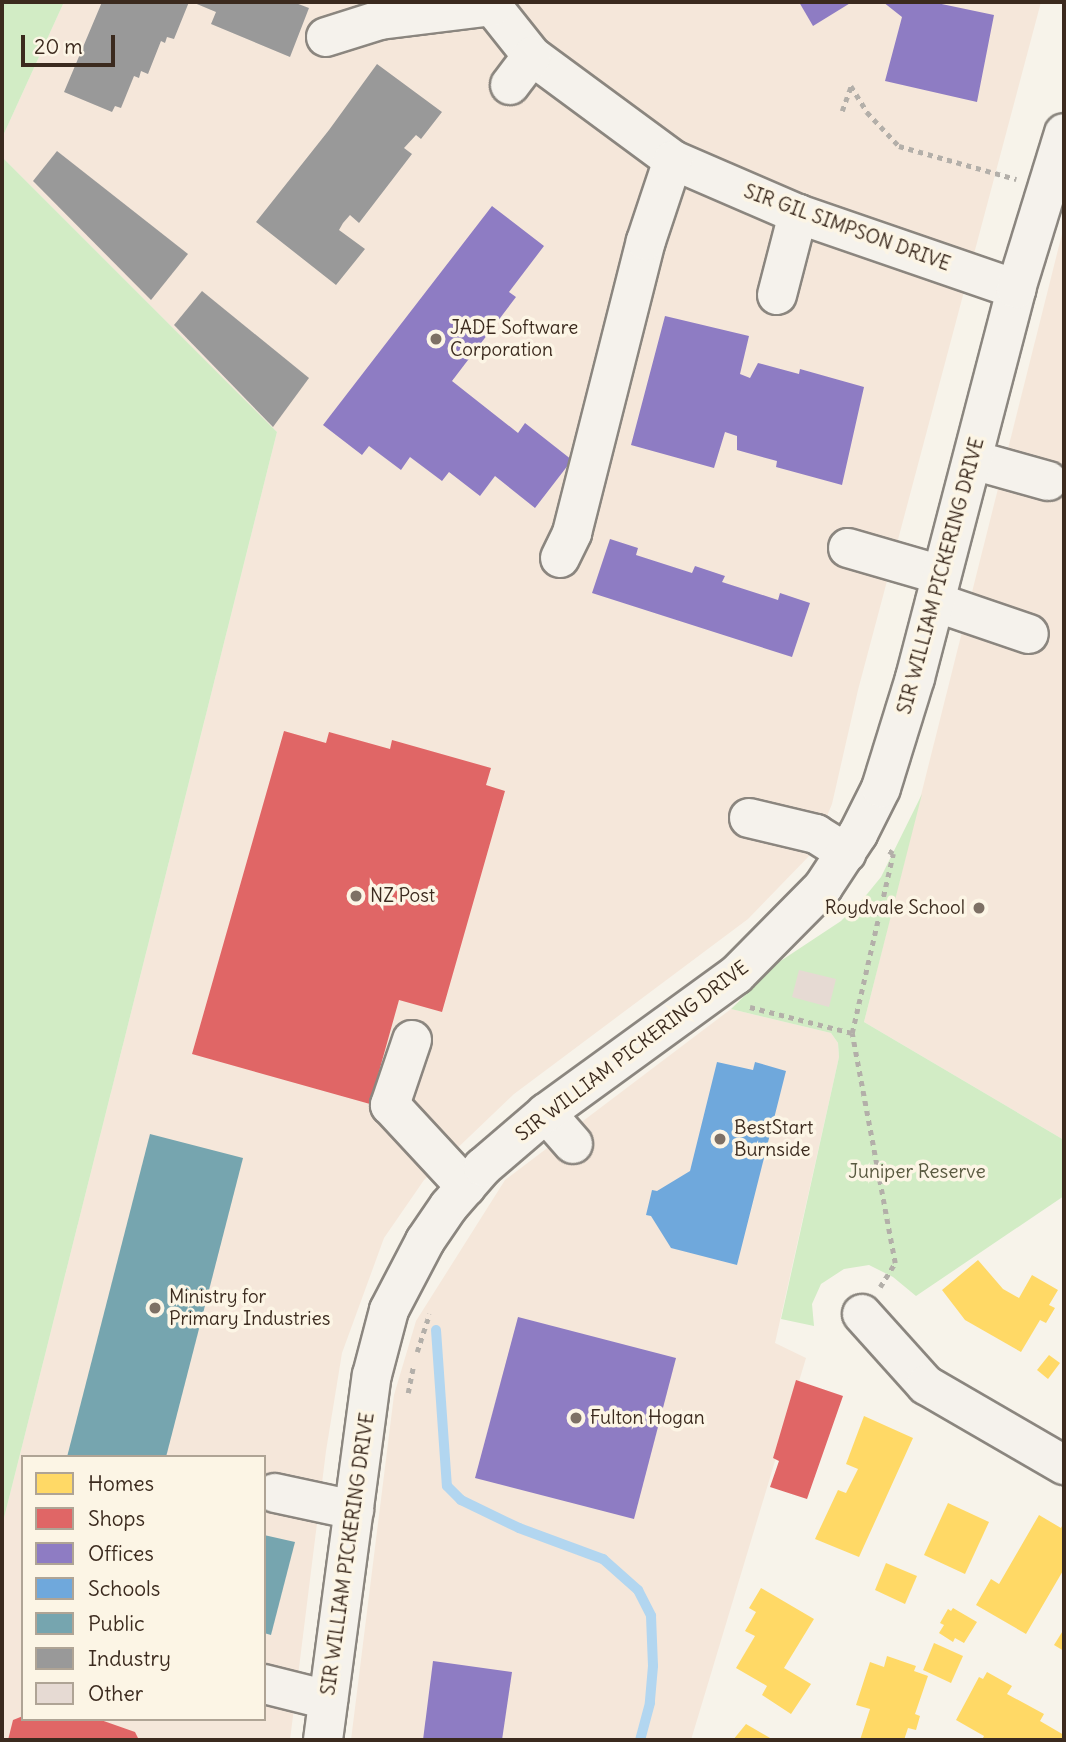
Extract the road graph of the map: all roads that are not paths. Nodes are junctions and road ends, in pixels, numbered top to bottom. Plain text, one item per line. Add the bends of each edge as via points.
1 (492, 3) edge
2 (326, 37) dead end
3 (1064, 133) edge
4 (673, 160) junction
5 (798, 215) junction
6 (1016, 289) junction
7 (777, 295) dead end
8 (973, 460) junction
9 (1048, 481) dead end
10 (848, 548) dead end
11 (560, 558) dead end
12 (938, 588) junction
13 (1029, 634) dead end
14 (749, 818) dead end
15 (852, 844) junction
16 (412, 1041) dead end
17 (547, 1113) junction
18 (573, 1144) dead end
19 (466, 1187) junction
20 (862, 1314) road end
21 (1064, 1465) edge
22 (275, 1493) dead end
23 (354, 1510) junction
24 (266, 1684) edge
25 (328, 1700) junction
26 (323, 1740) edge

1 - 2 street via 380,20
1 - 4 street, SIR GIL SIMPSON DRIVE via 521,71
3 - 6 street, SIR WILLIAM PICKERING DRIVE
4 - 5 street, SIR GIL SIMPSON DRIVE
4 - 11 street via 646,241 575,522
5 - 6 street, SIR GIL SIMPSON DRIVE
5 - 7 street
6 - 8 street, SIR WILLIAM PICKERING DRIVE
8 - 9 street
8 - 12 street, SIR WILLIAM PICKERING DRIVE
10 - 12 street
12 - 13 street
12 - 15 street, SIR WILLIAM PICKERING DRIVE via 881,788
14 - 15 street
15 - 17 street, SIR WILLIAM PICKERING DRIVE via 823,887 736,975
16 - 19 street via 390,1105
17 - 18 street
17 - 19 street, SIR WILLIAM PICKERING DRIVE
19 - 23 street, SIR WILLIAM PICKERING DRIVE via 415,1257 389,1310 372,1376
20 - 21 street via 926,1385
22 - 23 street
23 - 25 street, SIR WILLIAM PICKERING DRIVE
24 - 25 street
25 - 26 street, SIR WILLIAM PICKERING DRIVE

